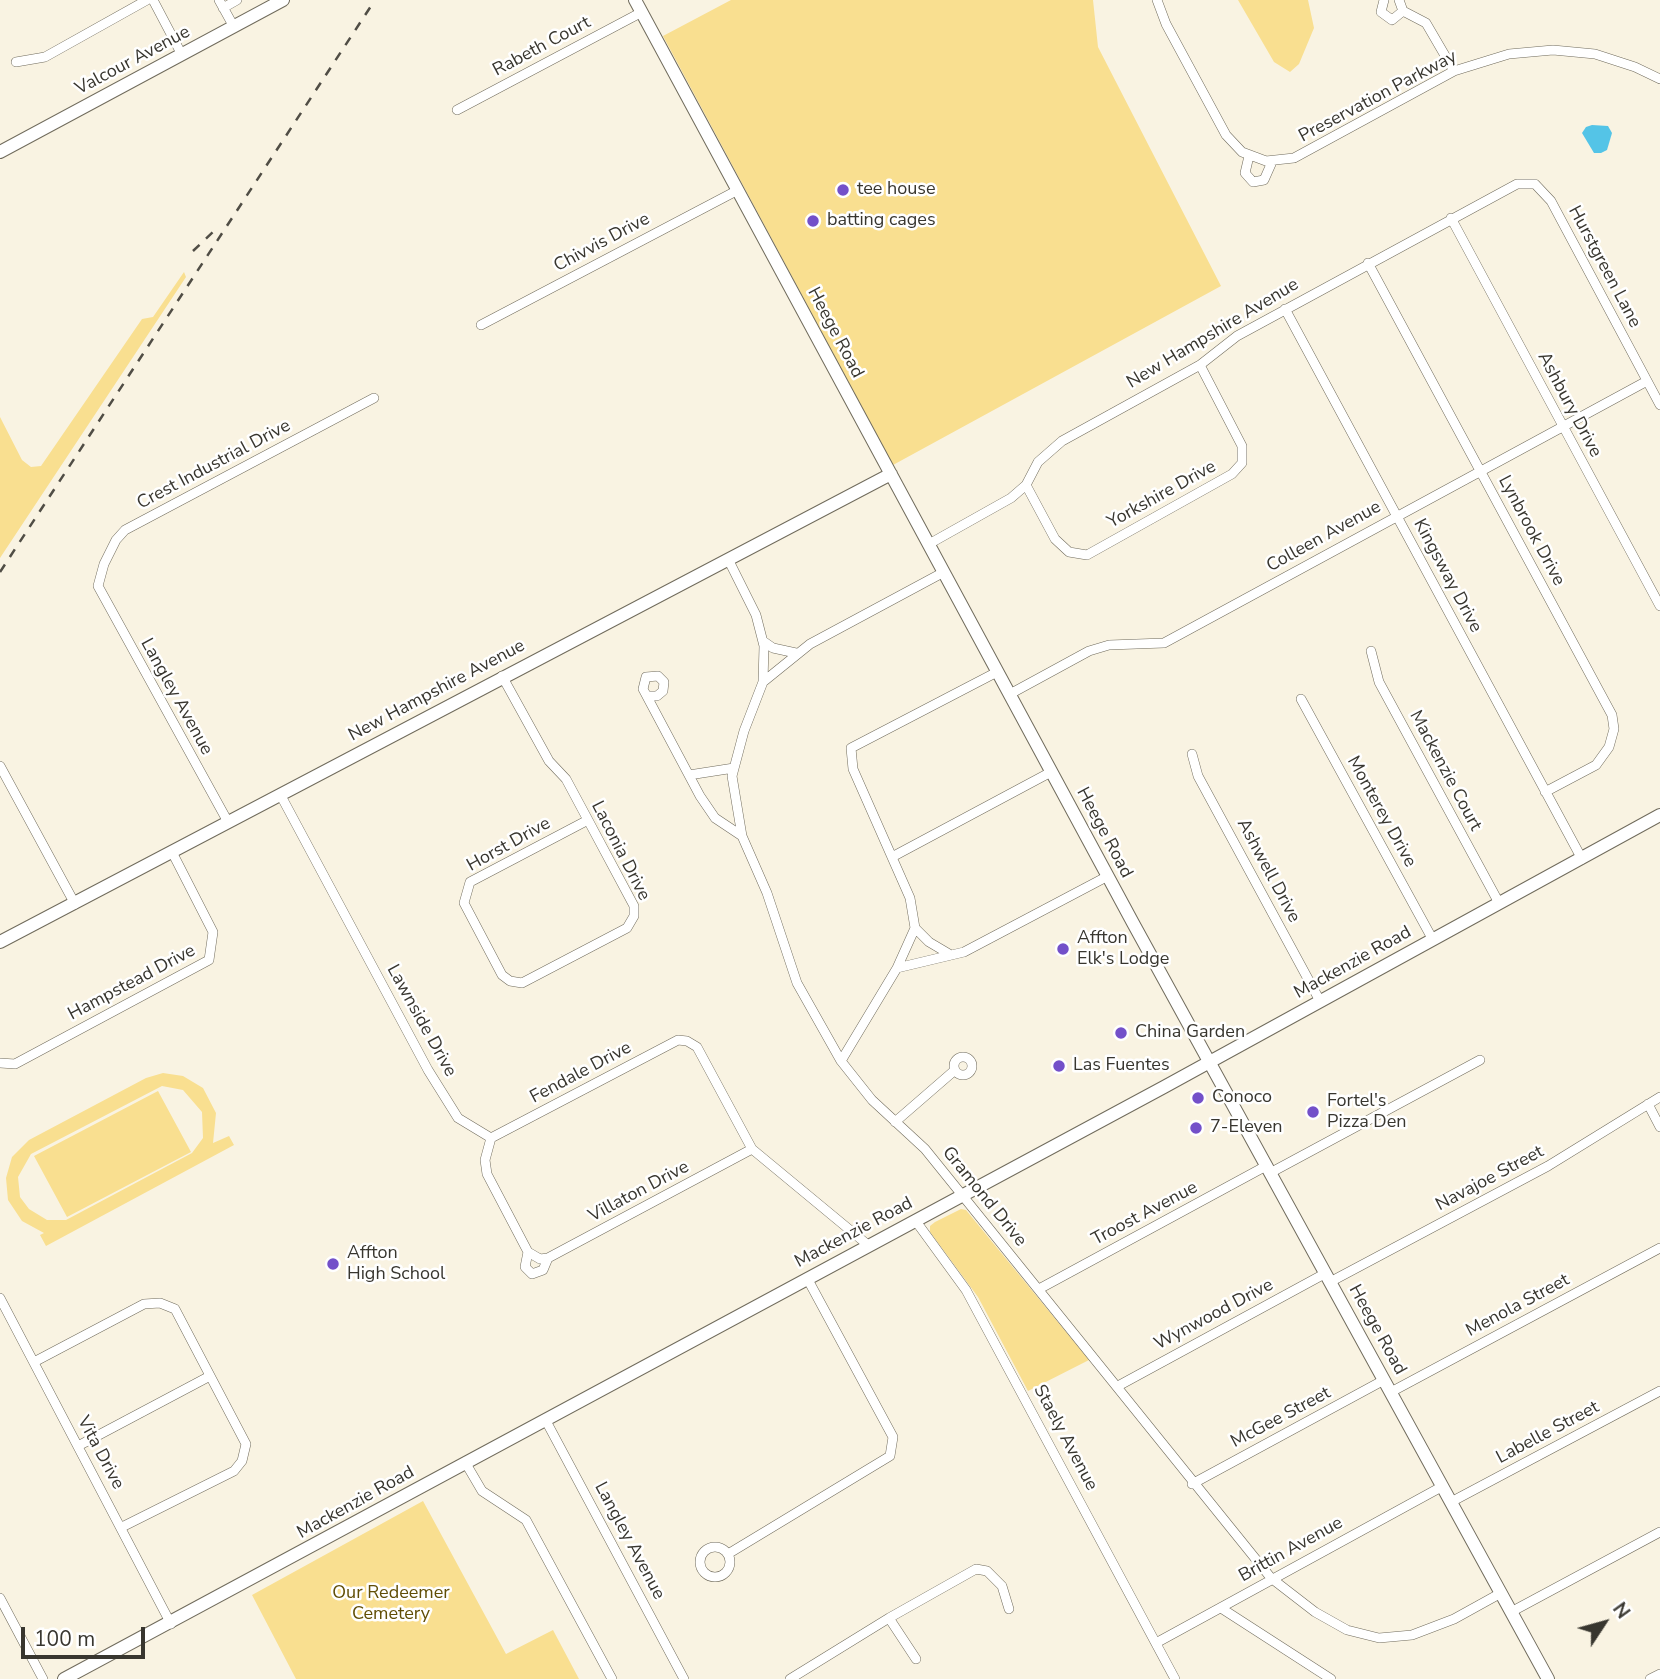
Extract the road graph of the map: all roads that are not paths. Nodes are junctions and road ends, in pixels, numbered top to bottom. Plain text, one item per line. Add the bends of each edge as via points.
1 (147, 0) edge
2 (153, 0) edge
3 (237, 0) edge
4 (283, 0) edge
5 (635, 0) edge
6 (1157, 0) edge
7 (1384, 0) edge
8 (1399, 0) edge
9 (221, 4) edge
10 (1403, 11) junction
11 (642, 12) junction
12 (234, 27) junction
13 (182, 55) junction
14 (16, 62) dead end
15 (1454, 71) junction
16 (1660, 79) edge
17 (457, 110) dead end
18 (0, 152) edge
19 (1249, 156) junction
20 (1272, 162) junction
21 (1535, 184) joint
22 (738, 190) junction
23 (1451, 218) junction
24 (1368, 263) junction
25 (1285, 309) junction
26 (481, 325) dead end
27 (1200, 365) junction
28 (1647, 381) junction
29 (374, 398) dead end
30 (1660, 405) edge
31 (1562, 426) junction
32 (1480, 471) junction
33 (891, 474) junction
34 (1026, 485) junction
35 (1397, 515) junction
36 (929, 544) junction
37 (728, 559) junction
38 (944, 572) junction
39 (98, 586) joint
40 (1660, 606) edge
41 (763, 641) junction
42 (1371, 651) dead end
43 (798, 653) junction
44 (998, 672) junction
45 (502, 676) junction
46 (763, 682) junction
47 (1010, 694) junction
48 (648, 695) dead end
49 (1301, 699) dead end
50 (1192, 754) dead end
51 (0, 766) edge
52 (734, 768) junction
53 (1051, 772) junction
54 (689, 775) junction
55 (1545, 792) junction
56 (280, 794) junction
57 (1660, 816) edge
58 (588, 820) junction
59 (228, 822) junction
60 (742, 836) junction
61 (172, 852) junction
62 (892, 857) junction
63 (1582, 859) junction
64 (1108, 876) junction
65 (1499, 903) junction
66 (75, 904) junction
67 (915, 928) junction
68 (1433, 940) junction
69 (0, 942) edge
70 (951, 955) junction
71 (897, 968) junction
72 (510, 981) joint
73 (1320, 1002) junction
74 (1480, 1060) dead end
75 (841, 1061) junction
76 (1210, 1061) junction
77 (0, 1063) edge
78 (955, 1070) dead end
79 (1660, 1097) edge
80 (1648, 1104) junction
81 (895, 1122) junction
82 (1660, 1127) edge
83 (491, 1138) junction
84 (752, 1149) junction
85 (1268, 1170) junction
86 (960, 1196) junction
87 (915, 1220) junction
88 (868, 1245) junction
89 (1660, 1248) edge
90 (528, 1252) junction
91 (544, 1259) junction
92 (807, 1278) junction
93 (1328, 1278) junction
94 (1039, 1289) junction
95 (0, 1298) edge
96 (34, 1362) junction
97 (210, 1376) junction
98 (1384, 1380) junction
99 (1118, 1386) junction
100 (1660, 1391) edge
101 (1391, 1392) junction
102 (545, 1419) junction
103 (78, 1446) junction
104 (465, 1462) junction
105 (1192, 1484) junction
106 (1443, 1486) junction
107 (1451, 1502) junction
108 (122, 1527) junction
109 (1660, 1532) edge
110 (728, 1554) dead end
111 (1271, 1578) junction
112 (1501, 1593) junction
113 (0, 1598) edge
114 (1221, 1608) junction
115 (1009, 1609) dead end
116 (1511, 1612) junction
117 (889, 1618) junction
118 (171, 1623) junction
119 (1156, 1643) junction
120 (916, 1659) dead end
121 (1660, 1674) edge
122 (80, 1676) edge
123 (797, 1677) edge
124 (43, 1679) edge
125 (64, 1679) edge
126 (612, 1679) edge
127 (684, 1679) edge
128 (1175, 1679) edge
129 (1331, 1679) edge
130 (1548, 1679) edge
131 (1650, 1679) edge

1 - 14 street via 45,57
2 - 13 street
3 - 9 street
4 - 12 street, Valcour Avenue
5 - 11 street, Heege Road
6 - 19 street, Preservation Parkway via 1226,135
7 - 10 street via 1381,12 1388,19
8 - 10 street
9 - 12 street
10 - 15 street via 1426,23
11 - 17 street, Rabeth Court
11 - 22 street, Heege Road
12 - 13 street, Valcour Avenue
13 - 18 street, Valcour Avenue
15 - 16 street, Preservation Parkway via 1509,54 1553,50 1616,60
15 - 20 street, Preservation Parkway via 1300,155
19 - 20 street, Preservation Parkway
19 - 20 street, Preservation Parkway via 1245,173 1253,182 1264,180
21 - 23 street, New Hampshire Avenue via 1517,184
21 - 28 street, Hurstgreen Lane via 1551,201
22 - 26 street, Chivvis Drive
22 - 33 street, Heege Road
23 - 24 street, New Hampshire Avenue
23 - 31 street, Ashbury Drive
24 - 25 street, New Hampshire Avenue
24 - 32 street, Lynbrook Drive
25 - 27 street, New Hampshire Avenue via 1237,336
25 - 35 street, Kingsway Drive
27 - 34 street, New Hampshire Avenue via 1062,442 1038,462
27 - 34 street, Yorkshire Drive via 1242,446 1242,463 1232,474 1087,555 1069,552 1055,539
28 - 30 street, Hurstgreen Lane
28 - 31 street, Colleen Avenue
29 - 39 street, Crest Industrial Drive via 125,530 107,555
31 - 32 street, Colleen Avenue
31 - 40 street, Ashbury Drive
32 - 35 street, Colleen Avenue
32 - 55 street, Lynbrook Drive via 1612,715 1609,747 1596,765
33 - 36 street, Heege Road
33 - 37 street, New Hampshire Avenue
34 - 36 street, New Hampshire Avenue via 1012,498
35 - 47 street, Colleen Avenue via 1164,643 1110,645 1089,651
35 - 55 street, Kingsway Drive
36 - 38 street, Heege Road
37 - 41 street, Gramond Drive via 756,615
37 - 45 street, New Hampshire Avenue
38 - 43 street
38 - 44 street, Heege Road
39 - 59 street, Langley Avenue
41 - 43 street
41 - 46 street, Gramond Drive
42 - 65 street, Mackenzie Court via 1379,682
43 - 46 street
44 - 47 street, Heege Road
44 - 62 street via 851,748 853,769
45 - 56 street, New Hampshire Avenue
45 - 58 street, Laconia Drive
46 - 52 street, Gramond Drive
47 - 53 street, Heege Road
48 - 54 street
49 - 68 street, Monterey Drive
50 - 73 street, Ashwell Drive via 1198,776
51 - 66 street
52 - 54 street
52 - 60 street, Gramond Drive
53 - 62 street
53 - 64 street, Heege Road
54 - 60 street via 715,818
55 - 63 street, Kingsway Drive
56 - 59 street, New Hampshire Avenue
56 - 83 street, Lawnside Drive via 428,1070 458,1118
57 - 63 street, Mackenzie Road
58 - 72 street, Horst Drive via 470,882 464,904 502,975
58 - 72 street, Laconia Drive via 634,906 634,915 627,928 522,984
59 - 61 street, New Hampshire Avenue
60 - 75 street, Gramond Drive via 797,983
61 - 66 street, New Hampshire Avenue
61 - 77 street, Hampstead Drive via 213,932 209,960 15,1063
62 - 67 street via 910,898
63 - 65 street, Mackenzie Road
64 - 70 street
64 - 76 street, Heege Road
65 - 68 street, Mackenzie Road
66 - 69 street, New Hampshire Avenue
67 - 70 street
67 - 71 street
68 - 73 street, Mackenzie Road
70 - 71 street
71 - 75 street
73 - 76 street, Mackenzie Road
74 - 85 street, Troost Avenue
75 - 81 street, Gramond Drive
76 - 85 street, Heege Road
76 - 86 street, Mackenzie Road
78 - 81 street
79 - 80 street, Navajoe Street
80 - 82 street
80 - 93 street, Navajoe Street via 1548,1166
81 - 86 street, Gramond Drive via 925,1149
83 - 84 street, Fendale Drive via 678,1040 698,1047
83 - 90 street via 486,1174
84 - 88 street
84 - 91 street, Villaton Drive
85 - 93 street, Heege Road
85 - 94 street, Troost Avenue
86 - 87 street, Mackenzie Road
86 - 94 street, Gramond Drive
87 - 88 street, Mackenzie Road
87 - 119 street, Staely Avenue via 967,1290
88 - 92 street, Mackenzie Road
89 - 101 street, Menola Street
90 - 91 street
90 - 91 street via 525,1267 532,1274 543,1270
92 - 102 street, Mackenzie Road
92 - 110 street via 893,1437 890,1455
93 - 98 street, Heege Road
93 - 99 street, Wynwood Drive
94 - 99 street, Gramond Drive
95 - 96 street, Vita Drive
96 - 97 street via 144,1304 160,1303 175,1309
96 - 103 street, Vita Drive
97 - 103 street
97 - 108 street via 246,1444 242,1461 234,1471
98 - 101 street, Heege Road
98 - 105 street, McGee Street
99 - 105 street, Gramond Drive
100 - 107 street, Labelle Street
101 - 106 street, Heege Road
102 - 104 street, Mackenzie Road
102 - 127 street, Langley Avenue
103 - 108 street, Vita Drive
104 - 118 street, Mackenzie Road
104 - 126 street via 482,1491 526,1520
105 - 111 street, Gramond Drive
106 - 107 street, Heege Road
106 - 111 street, Brittin Avenue
107 - 112 street, Heege Road
108 - 118 street, Vita Drive
109 - 116 street
111 - 112 street, Gramond Drive via 1347,1630 1379,1638 1412,1635
111 - 114 street, Brittin Avenue
112 - 116 street, Heege Road
113 - 124 street
114 - 119 street, Brittin Avenue
114 - 129 street
115 - 117 street via 1002,1586 987,1571 976,1569
116 - 130 street, Heege Road
117 - 120 street
117 - 123 street
118 - 122 street, Mackenzie Road
119 - 128 street, Staely Avenue
121 - 131 street
122 - 125 street, Mackenzie Road

